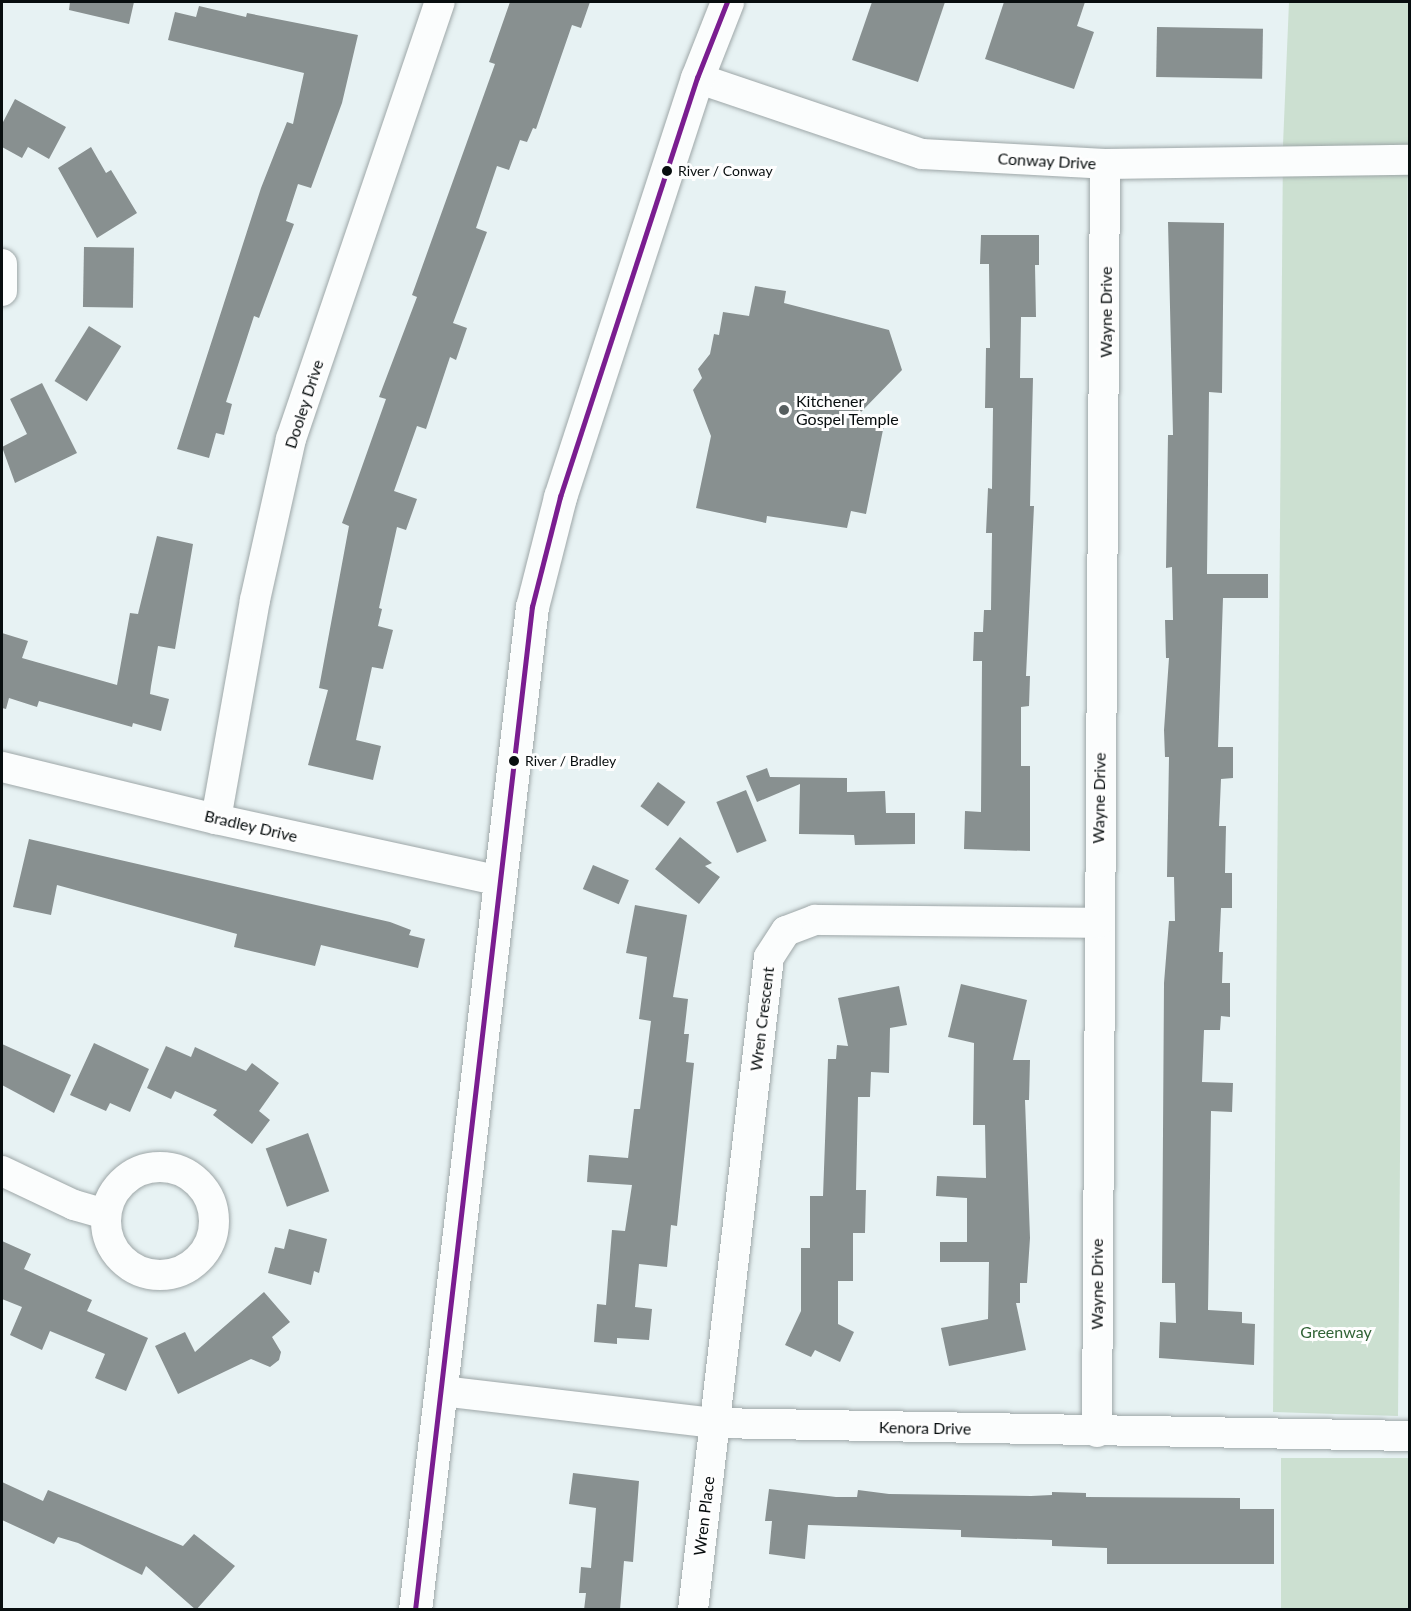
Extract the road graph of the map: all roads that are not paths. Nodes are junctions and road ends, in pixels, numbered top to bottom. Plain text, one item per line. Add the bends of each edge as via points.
1 (440, 2) edge
2 (727, 2) edge
3 (697, 78) junction
4 (1410, 160) edge
5 (1105, 164) junction
6 (2, 264) edge
7 (2, 291) edge
8 (2, 767) edge
9 (216, 819) junction
10 (501, 881) junction
11 (1097, 923) junction
12 (2, 1171) edge
13 (106, 1214) dead end
14 (442, 1391) junction
15 (715, 1423) junction
16 (1097, 1432) junction
17 (1410, 1436) edge
18 (415, 1610) edge
19 (693, 1610) edge

1 - 9 street, Dooley Drive via 291,439 255,600
2 - 3 street
3 - 5 street, Conway Drive via 922,154
3 - 10 street via 560,497 532,607
4 - 5 street, Conway Drive
5 - 11 street, Wayne Drive
6 - 7 street
8 - 9 street, Bradley Drive
9 - 10 street, Bradley Drive
10 - 14 street
11 - 15 street, Wren Crescent via 815,920 786,932 769,957
11 - 16 street, Wayne Drive
12 - 13 street via 74,1205
14 - 15 street, Kenora Drive
14 - 18 street
15 - 16 street, Kenora Drive
15 - 19 street, Wren Place
16 - 17 street, Kenora Drive

